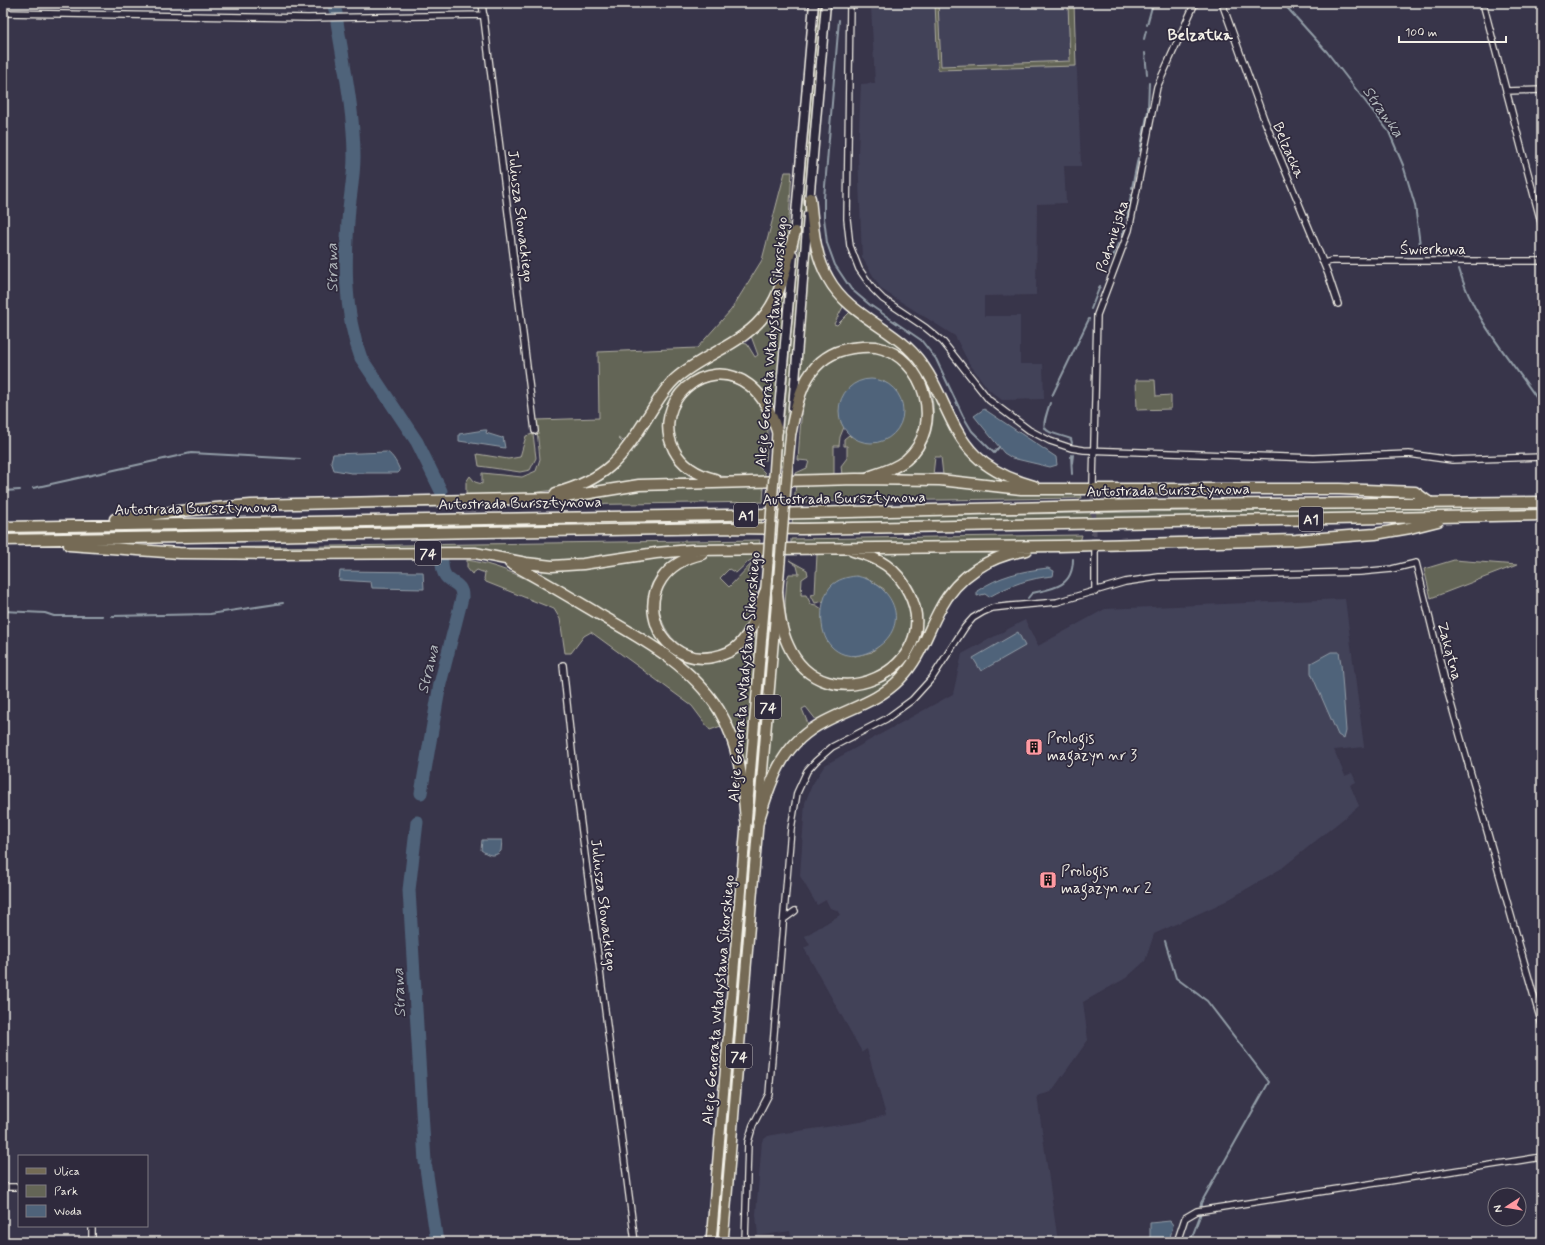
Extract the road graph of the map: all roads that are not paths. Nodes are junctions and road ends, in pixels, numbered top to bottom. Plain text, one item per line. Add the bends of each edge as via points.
1 (482, 3) edge
2 (814, 3) edge
3 (826, 3) edge
4 (850, 3) edge
5 (1195, 3) edge
6 (1222, 3) edge
7 (1483, 3) edge
8 (3, 12) edge
9 (484, 16) junction
10 (1542, 90) edge
11 (1506, 91) junction
12 (810, 198) junction
13 (1542, 226) edge
14 (795, 232) junction
15 (1542, 261) edge
16 (1324, 263) junction
17 (1338, 304) dead end
18 (777, 431) junction
19 (791, 431) junction
20 (535, 432) dead end
21 (1093, 450) junction
22 (1542, 457) edge
23 (856, 479) junction
24 (733, 482) junction
25 (1093, 483) tunnel mouth
26 (1055, 490) junction
27 (527, 498) junction
28 (1542, 502) edge
29 (1430, 504) junction
30 (1542, 515) edge
31 (1454, 517) junction
32 (62, 526) junction
33 (3, 527) edge
34 (3, 540) edge
35 (1052, 546) junction
36 (823, 549) junction
37 (719, 551) junction
38 (1094, 551) tunnel mouth
39 (493, 556) junction
40 (765, 592) junction
41 (777, 592) junction
42 (1095, 592) junction
43 (563, 665) dead end
44 (746, 821) junction
45 (758, 822) junction
46 (795, 911) dead end
47 (784, 919) junction
48 (1542, 1025) edge
49 (1542, 1157) edge
50 (3, 1187) edge
51 (18, 1187) edge
52 (92, 1227) edge
53 (92, 1242) edge
54 (635, 1242) edge
55 (711, 1242) edge
56 (723, 1242) edge
57 (745, 1242) edge
58 (1177, 1242) edge

1 - 9 street, Juliusza Słowackiego
2 - 14 main road, Aleje Generała Władysława Sikorskiego
3 - 12 main road, Aleje Generała Władysława Sikorskiego
4 - 21 street via 847,219 850,246 859,269 883,299 943,342 979,390 1007,414 1050,441 1071,448
5 - 21 street, Podmiejska via 1157,87 1129,230 1097,315
6 - 16 street, Belzacka via 1264,119
7 - 11 street
8 - 9 street via 308,18
9 - 20 street, Juliusza Słowackiego
10 - 11 street
11 - 13 street
12 - 19 main road, Aleje Generała Władysława Sikorskiego
12 - 26 highway via 818,252 824,270 837,292 853,308 907,348 924,367 934,381 960,434 975,455 1004,476
14 - 18 main road, Aleje Generała Władysława Sikorskiego
14 - 27 highway via 779,291 758,324 690,366 674,381 658,400 625,452 603,473 569,490
15 - 16 street, Świerkowa
16 - 17 street, Belzacka
18 - 24 highway via 768,408 758,394 750,385 735,378 721,374 705,377 690,384 677,397 668,424 670,440 677,455 701,475
18 - 40 main road, Aleje Generała Władysława Sikorskiego, bridge
19 - 23 highway via 796,405 805,382 816,366 830,355 847,349 877,347 901,359 918,377 924,389 927,411 923,436 915,451 898,465
19 - 41 main road, Aleje Generała Władysława Sikorskiego / 74, bridge
21 - 22 street via 1314,458 1408,454 1452,460
21 - 25 street, Podmiejska
23 - 24 highway
23 - 26 highway via 940,480
24 - 27 highway via 639,485 573,496
26 - 29 highway via 1340,489 1415,492
27 - 32 highway via 251,505
28 - 29 highway, Autostrada Bursztynowa / A1
29 - 32 highway, Autostrada Bursztynowa / A1 via 1138,505
30 - 31 highway, Autostrada Bursztynowa / A1
31 - 34 highway, Autostrada Bursztynowa / A1
31 - 35 highway via 1410,528 1342,537
32 - 33 highway, Autostrada Bursztynowa / A1
34 - 39 highway, 74 via 179,553 475,553
35 - 36 highway
35 - 45 highway via 1009,553 968,574 946,600 914,664 900,680 874,698 824,722 802,736 793,746 774,774
36 - 37 highway
36 - 41 highway via 852,551 877,558 892,568 907,589 915,612 914,632 908,649 890,671 867,682 841,685 814,676 798,662 788,646 782,629
37 - 39 highway via 660,552 564,566 526,563
37 - 40 highway via 679,562 670,568 658,584 654,602 655,618 661,633 672,646 685,654 702,658 726,654 739,646 752,628
38 - 42 street
39 - 44 highway via 536,577 621,627 670,658 692,677 719,710 728,730 740,772
40 - 44 main road, Aleje Generała Władysława Sikorskiego
41 - 45 main road, Aleje Generała Władysława Sikorskiego / 74
42 - 47 street via 1057,602 992,608 978,615 965,627 932,678 912,700 886,719 832,747 816,761 801,783 794,805
42 - 48 street, Zakątna via 1125,582 1159,577 1360,572 1392,570 1416,563 1462,744
43 - 54 street, Juliusza Słowackiego via 574,770
44 - 55 main road, Aleje Generała Władysława Sikorskiego / 74
45 - 56 main road, Aleje Generała Władysława Sikorskiego / 74
46 - 47 street
47 - 57 street via 769,1094 753,1125 748,1142
49 - 58 street via 1200,1210 1186,1218
50 - 51 street
52 - 53 street

